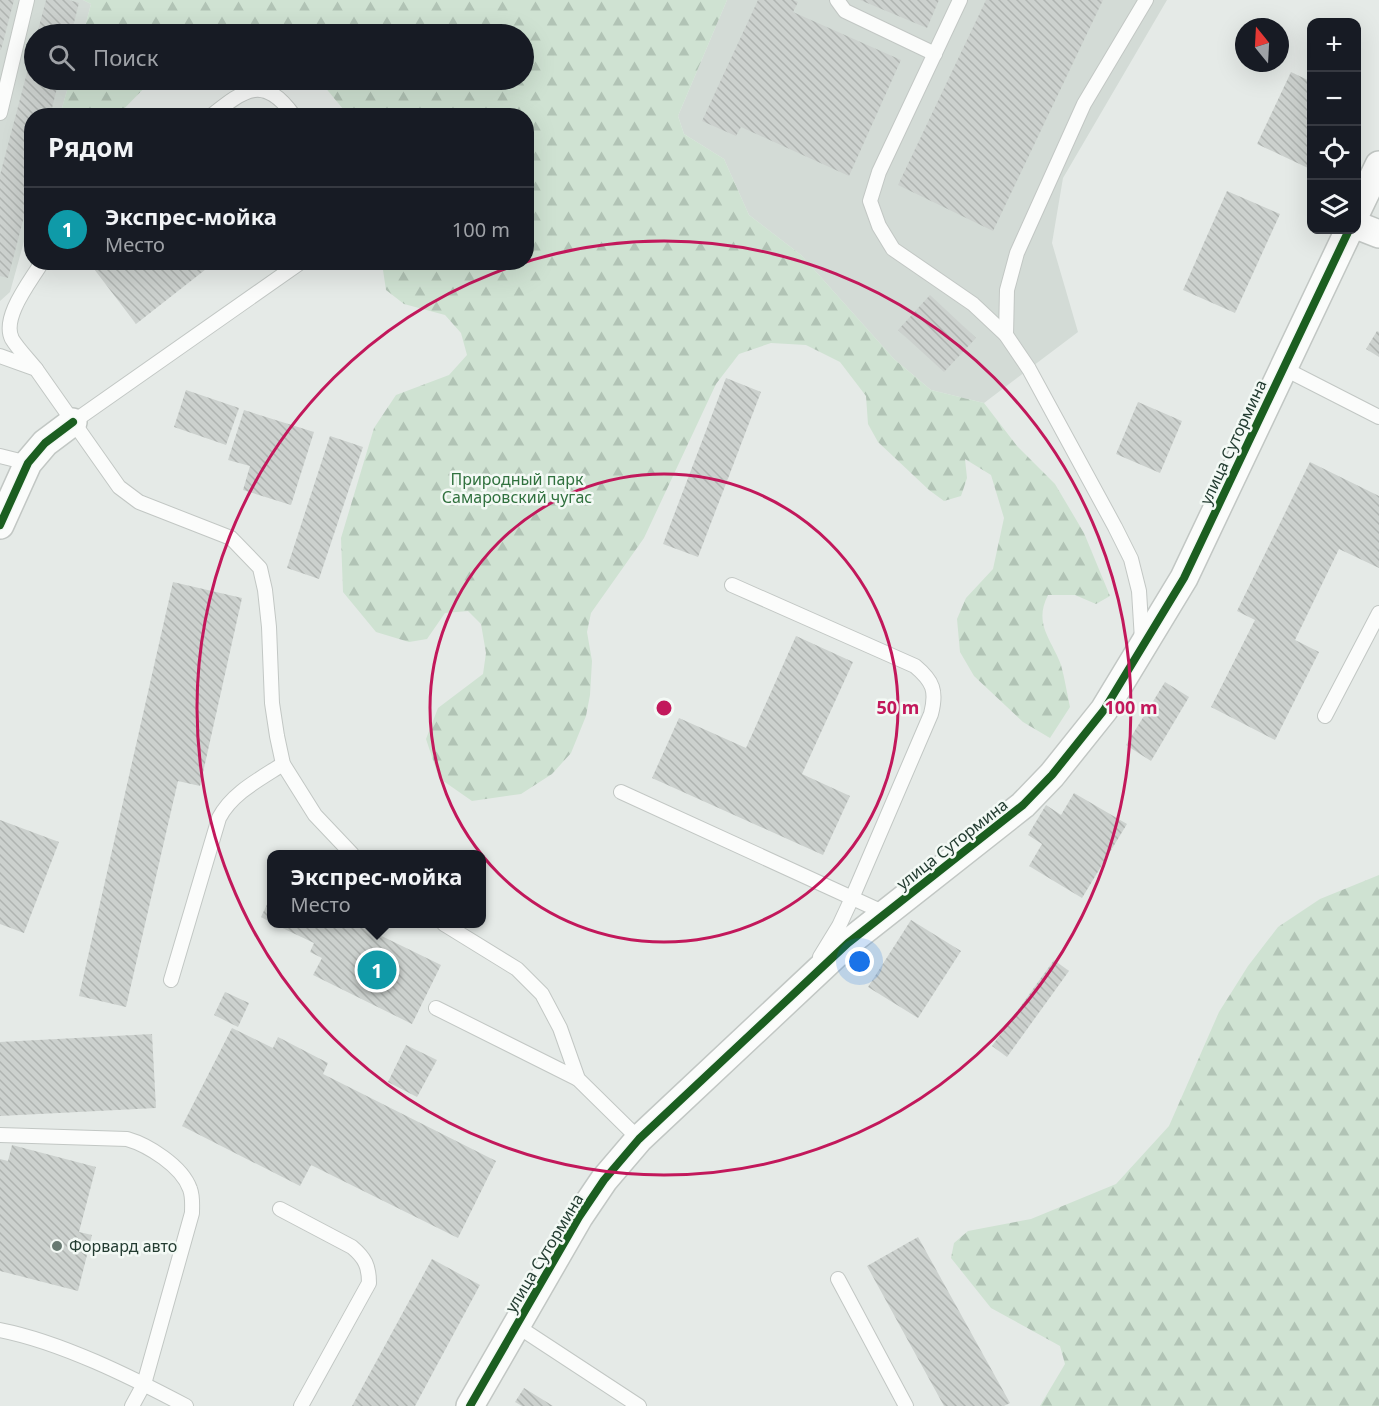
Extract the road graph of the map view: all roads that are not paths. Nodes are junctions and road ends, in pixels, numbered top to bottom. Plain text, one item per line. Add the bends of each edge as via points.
1 (27, 0) edge
2 (837, 0) edge
3 (960, 0) edge
4 (1146, 0) edge
5 (935, 54) junction
6 (250, 90) edge
7 (258, 90) edge
8 (221, 108) edge
9 (289, 108) edge
10 (0, 113) edge
11 (1379, 165) edge
12 (1361, 203) edge
13 (1361, 227) edge
14 (1347, 234) edge
15 (1379, 234) edge
16 (37, 270) edge
17 (290, 270) edge
18 (1006, 335) junction
19 (0, 356) edge
20 (1283, 368) junction
21 (36, 369) junction
22 (1379, 417) edge
23 (74, 422) junction
24 (0, 456) edge
25 (28, 463) junction
26 (0, 525) edge
27 (732, 585) dead end
28 (1379, 613) edge
29 (1142, 645) junction
30 (1325, 716) dead end
31 (283, 764) junction
32 (621, 792) dead end
33 (347, 850) edge
34 (852, 898) junction
35 (885, 914) junction
36 (450, 928) edge
37 (171, 980) dead end
38 (798, 991) junction
39 (435, 1008) dead end
40 (578, 1079) junction
41 (0, 1135) edge
42 (639, 1139) junction
43 (280, 1209) dead end
44 (838, 1279) dead end
45 (517, 1326) junction
46 (0, 1330) edge
47 (144, 1384) junction
48 (132, 1406) edge
49 (186, 1406) edge
50 (301, 1406) edge
51 (470, 1406) edge
52 (639, 1406) edge
53 (906, 1406) edge

1 - 10 lane
2 - 5 lane via 845,11
3 - 5 lane
4 - 18 lane via 1084,104 1017,253 1007,290
5 - 18 lane via 879,172 870,201 893,249 973,304
6 - 8 lane
7 - 9 lane via 269,92
11 - 12 street
13 - 15 street
14 - 20 street, улица Сутормина
16 - 21 lane via 10,321 11,337
17 - 23 lane
18 - 29 lane via 1029,369 1131,559 1139,591
19 - 21 lane
20 - 22 lane
20 - 29 street, улица Сутормина via 1184,578
21 - 23 lane
23 - 25 street via 45,443
23 - 31 lane via 119,487 139,502 231,538 260,568 269,627 272,703
24 - 25 lane
25 - 26 street
27 - 34 lane via 915,666 933,686 931,714
28 - 30 lane
29 - 35 street, улица Сутормина via 1104,710 1052,776 1023,806
31 - 33 lane via 315,815
31 - 37 lane via 237,795 219,818
32 - 34 lane
34 - 35 lane
34 - 38 lane
35 - 38 street, улица Сутормина
36 - 40 lane via 517,969 542,994 560,1028
38 - 42 street, улица Сутормина
39 - 40 lane
40 - 42 lane
41 - 47 lane via 127,1139 141,1143 185,1178 192,1213
42 - 45 street, улица Сутормина via 579,1216
43 - 50 lane via 352,1247 369,1268 369,1283
44 - 53 lane
45 - 51 street, улица Сутормина
45 - 52 lane
46 - 47 lane via 42,1340
47 - 48 lane
47 - 49 lane

